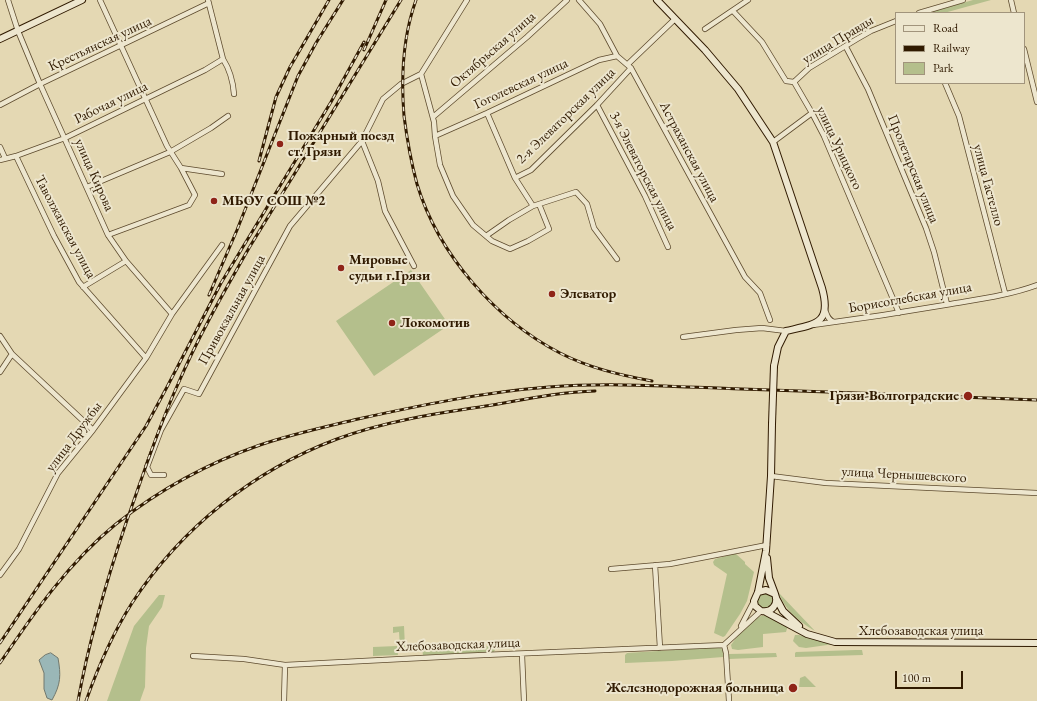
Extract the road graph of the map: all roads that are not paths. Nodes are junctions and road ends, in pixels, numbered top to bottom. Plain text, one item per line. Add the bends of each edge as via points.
1 (8, 0) edge
2 (82, 0) edge
3 (100, 0) edge
4 (467, 0) edge
5 (567, 0) edge
6 (579, 0) edge
7 (657, 0) edge
8 (748, 0) edge
9 (963, 0) edge
10 (1011, 0) edge
11 (209, 2) edge
12 (733, 11) junction
13 (922, 12) edge
14 (1014, 12) edge
15 (675, 19) junction
16 (895, 21) edge
17 (705, 29) dead end
18 (18, 31) junction
19 (0, 39) edge
20 (121, 46) junction
21 (846, 47) junction
22 (1025, 54) edge
23 (617, 56) junction
24 (223, 59) junction
25 (629, 66) junction
26 (421, 74) junction
27 (794, 82) junction
28 (40, 84) junction
29 (945, 84) edge
30 (234, 94) dead end
31 (145, 99) junction
32 (1037, 102) edge
33 (0, 105) edge
34 (597, 105) junction
35 (487, 113) junction
36 (812, 113) junction
37 (228, 116) dead end
38 (433, 117) junction
39 (435, 136) junction
40 (65, 138) junction
41 (362, 141) junction
42 (773, 142) junction
43 (0, 147) edge
44 (170, 152) junction
45 (16, 156) junction
46 (5, 158) junction
47 (0, 160) edge
48 (182, 168) junction
49 (222, 174) dead end
50 (515, 178) junction
51 (87, 186) junction
52 (539, 204) junction
53 (533, 206) junction
54 (108, 235) junction
55 (486, 236) junction
56 (222, 245) dead end
57 (668, 247) dead end
58 (617, 259) dead end
59 (126, 261) junction
60 (414, 266) dead end
61 (1037, 284) edge
62 (83, 287) junction
63 (1005, 293) junction
64 (946, 304) junction
65 (825, 310) junction
66 (899, 313) junction
67 (172, 314) junction
68 (770, 320) dead end
69 (836, 322) junction
70 (812, 325) junction
71 (786, 331) junction
72 (0, 336) edge
73 (683, 337) dead end
74 (12, 354) junction
75 (146, 358) junction
76 (0, 372) edge
77 (93, 430) junction
78 (164, 475) dead end
79 (771, 476) junction
80 (1037, 493) edge
81 (766, 548) junction
82 (655, 566) junction
83 (611, 568) dead end
84 (0, 575) edge
85 (758, 592) junction
86 (775, 596) junction
87 (754, 601) junction
88 (763, 611) junction
89 (738, 631) junction
90 (807, 634) junction
91 (1037, 643) edge
92 (724, 645) junction
93 (660, 648) junction
94 (522, 655) junction
95 (194, 656) dead end
96 (285, 665) junction
97 (284, 701) edge
98 (524, 701) edge
99 (729, 701) edge

1 - 18 street, улица Кирова
2 - 18 street
3 - 20 street
4 - 26 street
5 - 38 street, Октябрьская улица
6 - 23 street, Астраханская улица via 600,24
7 - 15 street
8 - 12 street
9 - 13 street
10 - 14 street
11 - 20 street, Крестьянская улица
11 - 24 street
12 - 17 street
12 - 27 street, улица Урицкого via 762,42 786,81
15 - 25 street, 2-я Элеваторская улица
15 - 42 street via 738,89
16 - 21 street, улица Правды via 871,31
18 - 19 street
18 - 28 street, улица Кирова
20 - 28 street, Крестьянская улица
20 - 31 street
21 - 27 street, улица Правды via 809,68
21 - 64 street, Пролетарская улица via 868,89 926,228
22 - 32 street
23 - 25 street, Астраханская улица
23 - 35 street, Гоголевская улица via 599,60
24 - 30 street via 233,81
24 - 31 street, Рабочая улица
25 - 34 street, 2-я Элеваторская улица
25 - 68 street, Астраханская улица via 745,277 760,293
26 - 38 street
26 - 41 street, Привокзальная улица via 401,84 383,99
27 - 36 street, улица Урицкого
28 - 33 street, Крестьянская улица
28 - 40 street, улица Кирова
29 - 63 street, улица Гастелло via 959,116
31 - 40 street, Рабочая улица
31 - 44 street
34 - 50 street, 2-я Элеваторская улица via 531,170
34 - 57 street, 3-я Элеваторская улица via 645,196
35 - 39 street, Гоголевская улица
35 - 50 street
36 - 42 street
36 - 66 street, улица Урицкого
37 - 44 street
38 - 39 street
39 - 55 street via 440,165 453,196 473,225
40 - 45 street, Рабочая улица
40 - 51 street, улица Кирова
41 - 60 street via 378,181 386,211
41 - 78 street, Привокзальная улица via 290,226 199,394 184,389 161,430 147,467 152,475
42 - 65 street via 822,288 826,302
43 - 46 street
44 - 48 street
44 - 51 street
45 - 46 street, Рабочая улица
45 - 62 street, Таволжанская улица via 54,236
46 - 47 street, Рабочая улица
48 - 49 street
48 - 54 street via 194,195 189,205
50 - 53 street
51 - 54 street, улица Кирова
52 - 53 street
52 - 55 street via 549,229 510,249
52 - 58 street via 576,192 587,204 594,228
53 - 55 street
54 - 59 street, улица Кирова
56 - 67 street, улица Дружбы
59 - 62 street
59 - 67 street, улица Кирова
61 - 63 street, Борисоглебская улица
62 - 75 street, Таволжанская улица
63 - 64 street, Борисоглебская улица
64 - 66 street, Борисоглебская улица
65 - 69 street via 827,317
65 - 70 street via 821,319
66 - 69 street, Борисоглебская улица
67 - 75 street, улица Дружбы
69 - 70 street, Борисоглебская улица
70 - 71 street, Борисоглебская улица
71 - 73 street, Борисоглебская улица via 762,328
71 - 79 street, bridge via 778,347 774,366
72 - 74 street
74 - 76 street
74 - 77 street
75 - 77 street, улица Дружбы
77 - 84 street, улица Дружбы via 58,473 19,549
79 - 80 street, улица Чернышевского via 826,483
79 - 81 street
81 - 82 street
81 - 85 street
81 - 86 street via 769,578
82 - 83 street
82 - 93 street
85 - 86 street via 766,590
85 - 87 street
86 - 88 street via 774,607 770,611
86 - 90 street via 782,611
87 - 88 street
87 - 89 street
88 - 89 street
88 - 90 street
89 - 92 street
90 - 91 street, Хлебозаводская улица via 842,643
92 - 93 street, Хлебозаводская улица
92 - 99 street
93 - 94 street, Хлебозаводская улица
94 - 96 street, Хлебозаводская улица
94 - 98 street
95 - 96 street, Хлебозаводская улица
96 - 97 street

